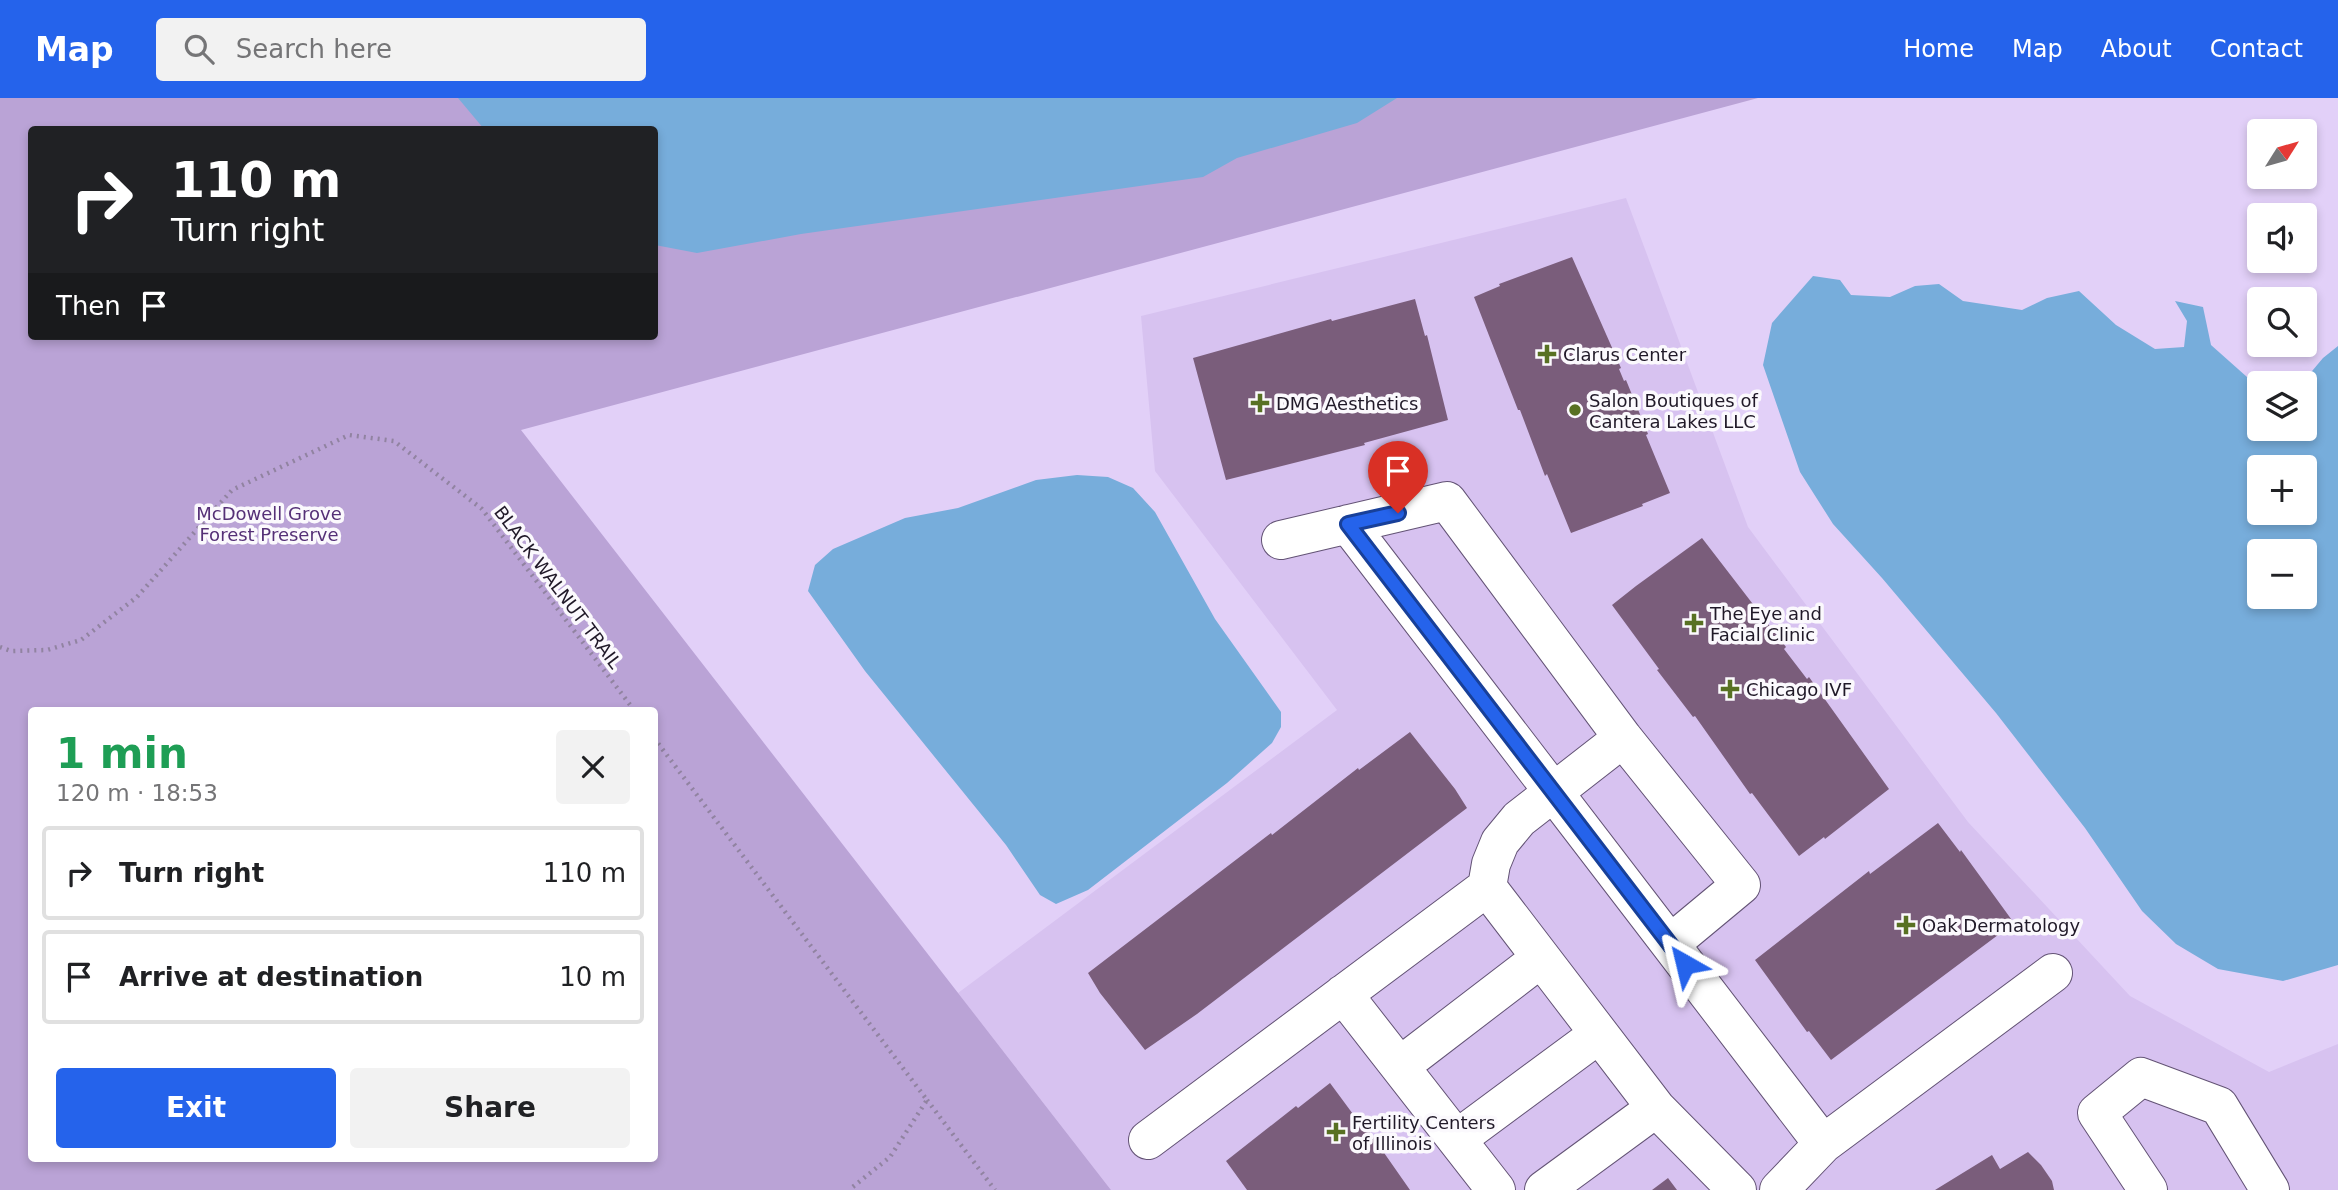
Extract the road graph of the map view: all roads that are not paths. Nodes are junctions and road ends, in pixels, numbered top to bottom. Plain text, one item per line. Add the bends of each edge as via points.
1 (1348, 524) junction
2 (1281, 540) dead end
3 (1623, 738) junction
4 (1552, 793) junction
5 (1487, 887) junction
6 (1670, 944) junction
7 (1541, 958) junction
8 (2053, 973) dead end
9 (1343, 995) junction
10 (1599, 1034) junction
11 (1400, 1066) junction
12 (1656, 1108) junction
13 (1457, 1139) junction
14 (1148, 1140) dead end
15 (1823, 1144) junction
16 (1496, 1190) edge
17 (1544, 1190) edge
18 (1737, 1190) edge
19 (1779, 1190) edge
20 (2148, 1190) edge
21 (2270, 1190) edge

1 - 2 lane
1 - 3 lane via 1447,501
1 - 4 lane
3 - 4 lane
3 - 6 lane via 1741,884
4 - 5 lane via 1519,819 1500,842
4 - 6 lane
5 - 7 lane
5 - 9 lane
6 - 15 lane
7 - 10 lane
7 - 11 lane
8 - 15 lane
9 - 11 lane
9 - 14 lane
10 - 12 lane
10 - 13 lane
11 - 13 lane
12 - 17 lane
12 - 18 lane
13 - 16 lane
15 - 19 lane
20 - 21 lane via 2097,1113 2141,1077 2219,1107

